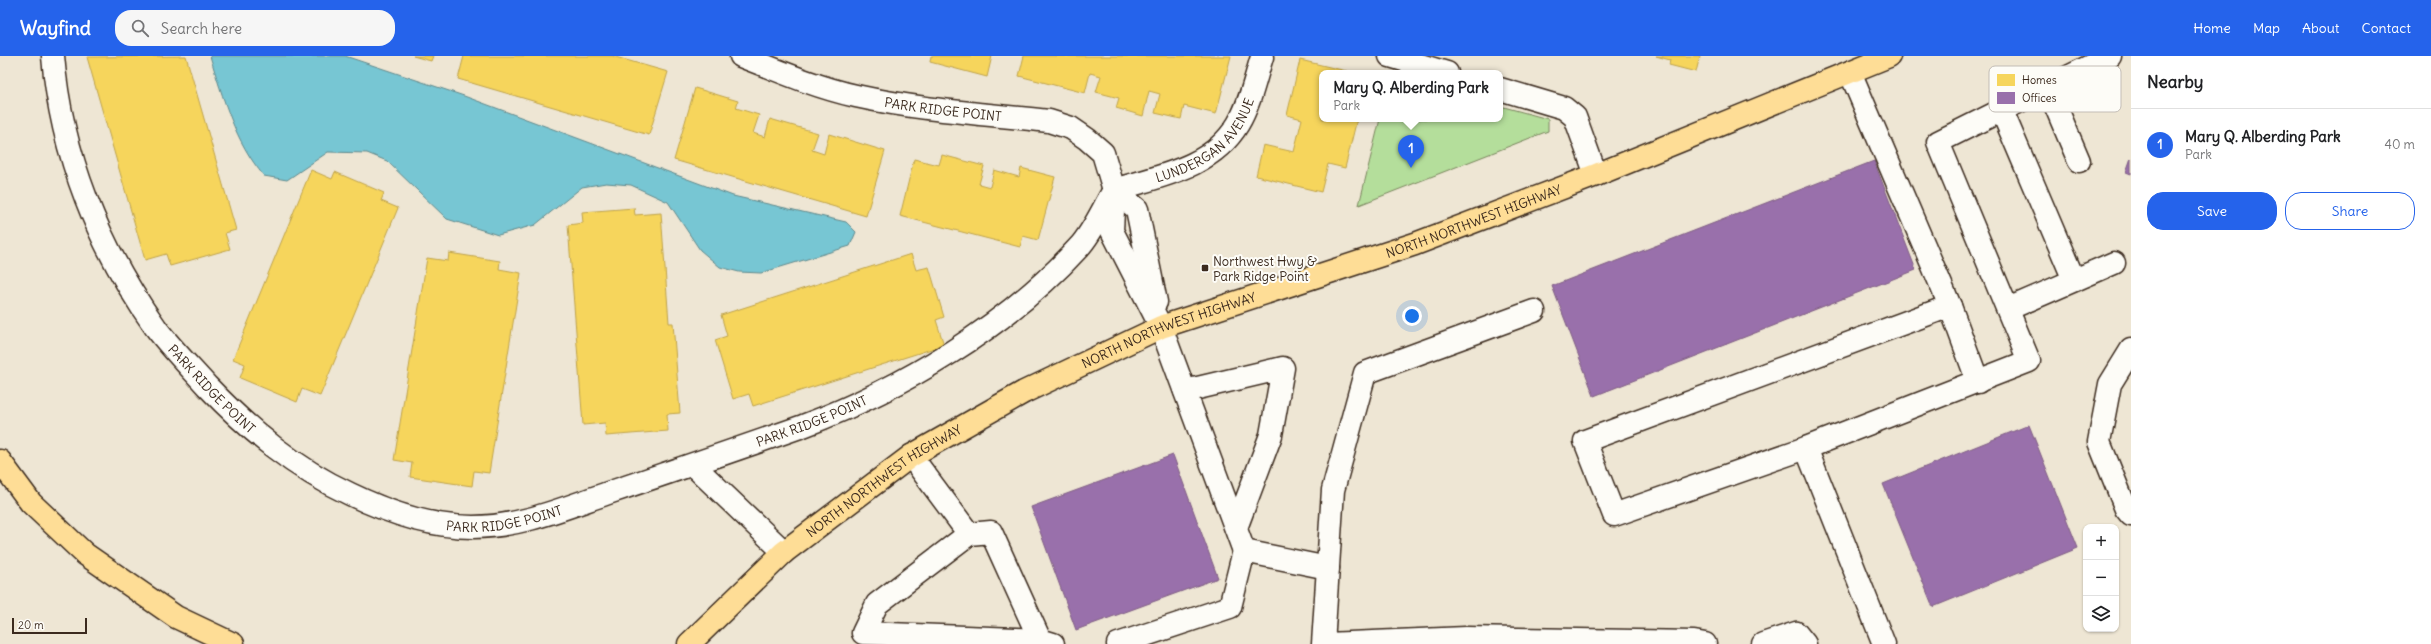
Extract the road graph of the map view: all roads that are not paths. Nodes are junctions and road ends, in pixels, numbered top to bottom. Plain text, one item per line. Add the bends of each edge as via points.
1 (53, 56) edge
2 (741, 56) edge
3 (1390, 56) edge
4 (1889, 56) edge
5 (2110, 56) edge
6 (1262, 57) dead end
7 (2091, 66) edge
8 (1437, 70) edge
9 (1850, 72) junction
10 (1503, 90) edge
11 (2000, 112) edge
12 (2002, 112) edge
13 (2058, 112) edge
14 (2079, 161) dead end
15 (1596, 175) junction
16 (1114, 190) junction
17 (2114, 263) dead end
18 (2074, 280) junction
19 (1950, 306) junction
20 (2008, 309) junction
21 (1534, 311) dead end
22 (1161, 327) junction
23 (2131, 350) edge
24 (1978, 382) junction
25 (1185, 391) junction
26 (1806, 448) junction
27 (911, 456) junction
28 (0, 461) edge
29 (693, 465) junction
30 (2131, 515) edge
31 (1236, 528) junction
32 (970, 534) junction
33 (1244, 551) junction
34 (784, 552) junction
35 (1328, 568) junction
36 (1046, 642) edge
37 (233, 644) edge
38 (689, 644) edge
39 (1118, 644) edge
40 (1325, 644) edge
41 (1705, 644) edge
42 (1763, 644) edge
43 (1805, 644) edge
44 (1884, 644) edge

1 - 29 street, PARK RIDGE POINT via 56,91 68,148 86,199 129,286 157,329 192,370 250,429 290,461 326,483 375,506 446,526 473,527 528,520
2 - 16 street, PARK RIDGE POINT via 819,86 855,96 891,103 1049,121 1071,128 1103,153
3 - 8 street
4 - 9 main road, NORTH NORTHWEST HIGHWAY
5 - 7 street
6 - 16 street, LUNDERGAN AVENUE via 1246,107 1222,145 1194,165
9 - 15 main road, NORTH NORTHWEST HIGHWAY
9 - 19 street
10 - 15 street via 1564,108 1574,117
11 - 20 street via 1938,142
12 - 18 street
13 - 14 street
15 - 22 main road, NORTH NORTHWEST HIGHWAY via 1415,244
16 - 22 street, PARK RIDGE POINT via 1112,231
16 - 22 street via 1137,209
16 - 29 street, PARK RIDGE POINT via 1080,246 1042,284 969,340 882,392 844,410
17 - 18 street
18 - 20 street
19 - 24 street
19 - 26 street via 1585,442 1614,515
20 - 24 street via 2029,361
21 - 35 street via 1365,373 1333,490
22 - 25 street
22 - 27 main road, NORTH NORTHWEST HIGHWAY via 1024,392
23 - 30 street via 2110,384 2099,442 2126,509
24 - 26 street
25 - 31 street
25 - 31 street via 1282,368 1271,435
26 - 44 street
27 - 32 street
27 - 34 main road, NORTH NORTHWEST HIGHWAY
28 - 37 main road via 31,503 85,554 176,617
29 - 34 street
31 - 33 street
32 - 36 street via 991,532
32 - 36 street via 877,604 863,633
33 - 35 street
33 - 39 street via 1230,607
34 - 38 main road, NORTH NORTHWEST HIGHWAY
35 - 40 street
40 - 41 street via 1466,638
42 - 43 street via 1796,633

